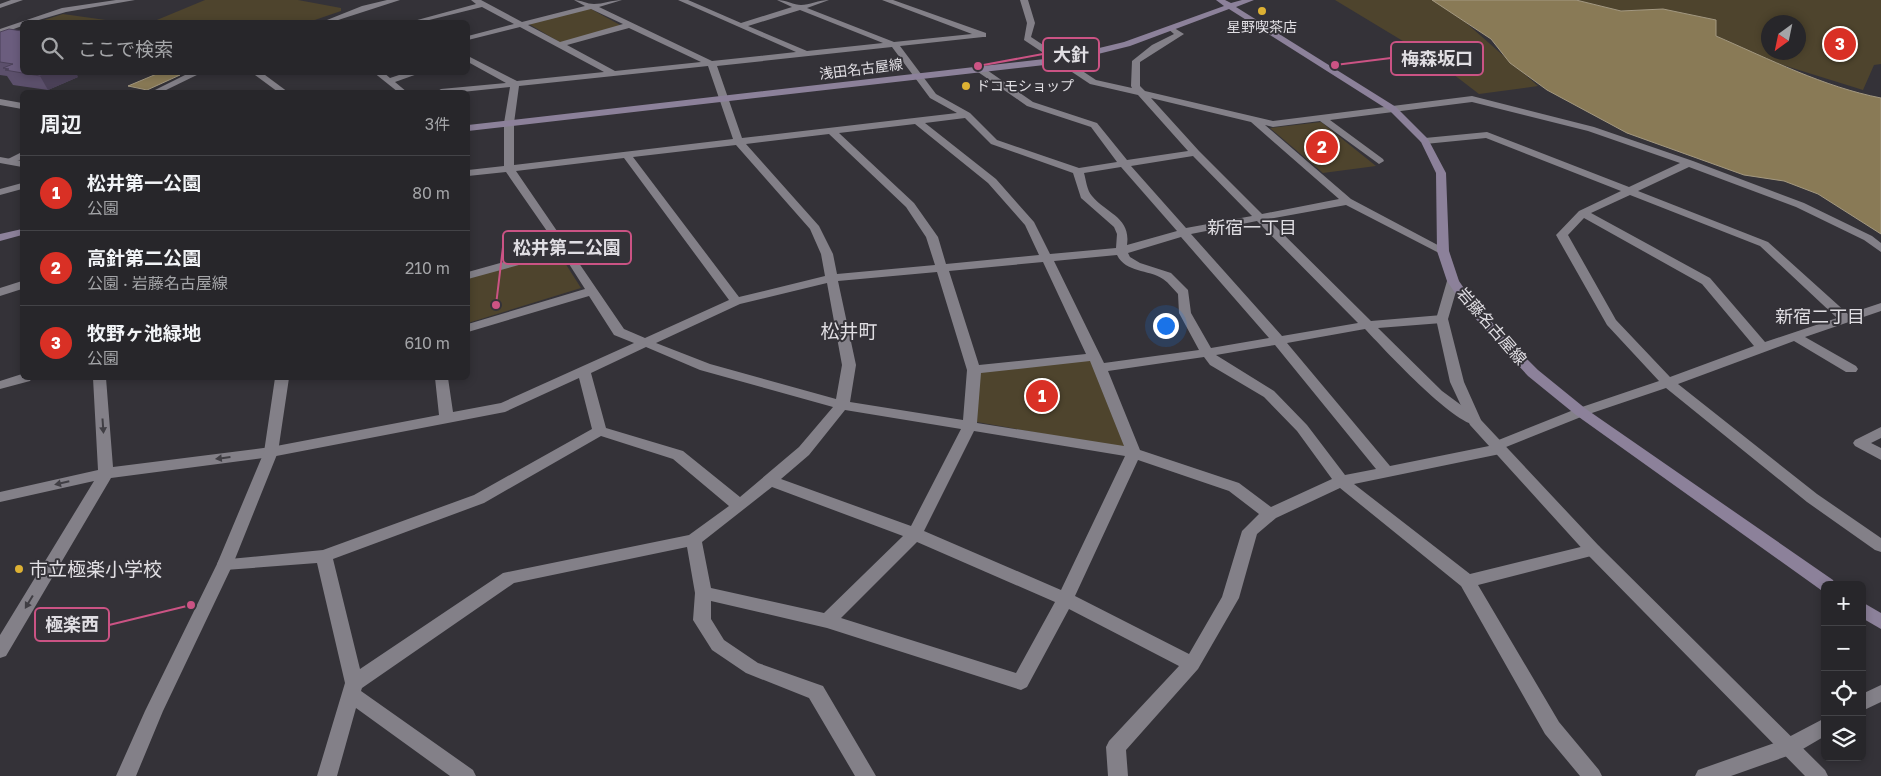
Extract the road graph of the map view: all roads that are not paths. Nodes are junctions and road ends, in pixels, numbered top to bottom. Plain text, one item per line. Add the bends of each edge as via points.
1 (19, 0) edge
2 (131, 0) edge
3 (396, 0) edge
4 (578, 0) edge
5 (618, 0) edge
6 (682, 0) edge
7 (781, 0) edge
8 (825, 0) edge
9 (886, 0) edge
10 (1024, 0) edge
11 (1250, 0) edge
12 (479, 2) edge
13 (1224, 2) edge
14 (0, 6) edge
15 (592, 7) junction
16 (800, 7) junction
17 (33, 20) edge
18 (332, 20) edge
19 (420, 20) edge
20 (20, 24) edge
21 (521, 24) junction
22 (630, 25) junction
23 (741, 25) junction
24 (1171, 28) junction
25 (0, 32) edge
26 (470, 37) edge
27 (559, 45) junction
28 (895, 45) junction
29 (808, 54) junction
30 (470, 60) edge
31 (1062, 60) junction
32 (712, 64) junction
33 (981, 70) junction
34 (614, 74) junction
35 (193, 75) edge
36 (258, 75) edge
37 (381, 75) edge
38 (409, 75) edge
39 (920, 77) junction
40 (388, 81) junction
41 (515, 84) junction
42 (160, 90) edge
43 (280, 90) edge
44 (401, 90) edge
45 (460, 90) edge
46 (1139, 91) junction
47 (724, 100) junction
48 (0, 102) edge
49 (20, 106) edge
50 (1393, 109) junction
51 (967, 115) junction
52 (1322, 118) junction
53 (1252, 119) junction
54 (917, 121) junction
55 (509, 123) junction
56 (470, 128) edge
57 (832, 130) junction
58 (738, 141) junction
59 (1425, 141) junction
60 (1195, 153) junction
61 (626, 154) junction
62 (20, 156) edge
63 (5, 161) edge
64 (1379, 161) dead end
65 (1689, 163) junction
66 (20, 164) edge
67 (1124, 164) junction
68 (509, 168) junction
69 (1078, 171) junction
70 (470, 173) edge
71 (20, 187) edge
72 (1629, 190) junction
73 (0, 192) edge
74 (1347, 201) junction
75 (1583, 213) junction
76 (1260, 216) junction
77 (1185, 232) junction
78 (20, 233) edge
79 (0, 238) edge
80 (565, 249) junction
81 (1881, 249) edge
82 (1121, 251) junction
83 (1443, 251) junction
84 (1045, 258) junction
85 (942, 267) junction
86 (470, 275) edge
87 (832, 278) junction
88 (1453, 281) junction
89 (20, 287) edge
90 (592, 291) junction
91 (0, 292) edge
92 (736, 301) junction
93 (1881, 308) edge
94 (1442, 318) junction
95 (1846, 320) junction
96 (1367, 325) junction
97 (470, 327) edge
98 (1795, 336) junction
99 (1278, 340) junction
100 (644, 342) junction
101 (1762, 346) junction
102 (1207, 353) junction
103 (1097, 363) junction
104 (1852, 369) dead end
105 (584, 370) junction
106 (974, 370) junction
107 (20, 379) edge
108 (99, 380) edge
109 (282, 380) edge
110 (441, 380) edge
111 (1668, 383) junction
112 (0, 385) edge
113 (842, 405) junction
114 (1581, 412) junction
115 (447, 418) junction
116 (1475, 422) junction
117 (970, 426) junction
118 (600, 431) junction
119 (1881, 432) edge
120 (1498, 447) junction
121 (271, 452) junction
122 (1134, 453) junction
123 (1881, 455) edge
124 (1386, 471) junction
125 (106, 473) junction
126 (770, 480) junction
127 (1341, 482) junction
128 (0, 497) edge
129 (740, 506) junction
130 (1270, 514) junction
131 (915, 534) junction
132 (694, 540) junction
133 (1881, 546) edge
134 (1593, 550) junction
135 (324, 556) junction
136 (224, 564) junction
137 (1467, 581) junction
138 (1821, 581) edge
139 (702, 593) junction
140 (1065, 599) junction
141 (1866, 612) edge
142 (827, 621) junction
143 (1881, 622) edge
144 (0, 651) edge
145 (1192, 664) junction
146 (353, 689) junction
147 (1821, 728) edge
148 (1789, 747) junction
149 (126, 776) edge
150 (327, 776) edge
151 (466, 776) edge
152 (866, 776) edge
153 (1118, 776) edge
154 (1592, 776) edge
155 (1705, 776) edge
156 (1818, 776) edge

1 - 14 street
2 - 17 street via 65,10
3 - 18 street
4 - 15 street
5 - 15 street
6 - 23 street
7 - 16 street
8 - 16 street
9 - 28 street via 983,35
10 - 31 street via 1032,23 1027,38
11 - 13 main road, 浅田名古屋線
12 - 19 street
12 - 21 street
13 - 24 main road, 浅田名古屋線
13 - 50 main road, 岩藤名古屋線
15 - 21 street
15 - 22 street
16 - 23 street
16 - 28 street
20 - 25 street
21 - 26 street
21 - 27 street
22 - 27 street
22 - 32 street
23 - 29 street
24 - 31 main road, 浅田名古屋線 via 1127,44
24 - 46 street via 1180,34 1136,61 1135,86
27 - 34 street
28 - 29 street
28 - 39 street
29 - 32 street
30 - 41 street
31 - 33 main road, 浅田名古屋線
31 - 46 street via 1093,82
32 - 34 street
32 - 47 street
33 - 39 main road, 浅田名古屋線
33 - 67 street via 1030,104 1094,125
34 - 41 street
35 - 42 street
36 - 43 street
37 - 40 street
38 - 40 street
39 - 47 main road, 浅田名古屋線
39 - 51 street via 933,96
40 - 44 street
41 - 45 street
41 - 55 street
46 - 53 street
46 - 60 street
47 - 55 main road, 浅田名古屋線
47 - 58 street
48 - 49 street
50 - 52 street
50 - 59 main road, 岩藤名古屋線
50 - 65 street via 1472,99 1591,128
51 - 54 street
51 - 69 street via 994,142
52 - 53 street via 1273,124
52 - 64 street
53 - 74 street
54 - 57 street
54 - 84 street via 992,181 1030,224
55 - 56 main road, 浅田名古屋線
55 - 68 street
57 - 58 street
57 - 85 street via 910,205 932,237
58 - 61 street
58 - 87 street via 814,228 827,254
59 - 72 street via 1487,135
59 - 83 main road, 岩藤名古屋線 via 1441,173
60 - 67 street
60 - 76 street
61 - 68 street
61 - 92 street
62 - 63 street
63 - 66 street
65 - 72 street
65 - 81 street via 1800,205 1868,238
67 - 69 street
67 - 77 street
68 - 70 street
68 - 80 street
69 - 82 street via 1085,196 1119,225 1123,234
71 - 73 street
72 - 75 street
72 - 95 street via 1764,244
74 - 76 street
74 - 83 street
75 - 101 street via 1706,281
75 - 111 street via 1562,236 1611,322
76 - 77 street
76 - 96 street
77 - 82 street
77 - 99 street
78 - 79 main road
80 - 86 street
80 - 90 street
82 - 84 street
82 - 102 street via 1125,259 1136,266 1167,276 1184,293 1185,313
83 - 88 main road, 岩藤名古屋線
84 - 85 street
84 - 103 street
85 - 87 street
85 - 106 street
87 - 92 street
87 - 113 street via 849,364
88 - 94 street
88 - 114 main road, 岩藤名古屋線 via 1501,341 1533,373
89 - 91 street
90 - 97 street
90 - 100 street via 619,332
92 - 100 street
93 - 95 street
94 - 96 street
94 - 116 street via 1457,382
95 - 98 street
96 - 99 street
96 - 116 street via 1437,394
98 - 101 street
98 - 104 street
99 - 102 street
99 - 124 street
100 - 105 street
100 - 113 street via 705,367
101 - 111 street
102 - 103 street
102 - 127 street via 1215,362 1269,394 1302,428
103 - 106 street
103 - 122 street
105 - 115 street via 505,407
105 - 118 street
106 - 117 street
107 - 112 street
108 -> 125 street
109 - 121 street
110 - 115 street
111 - 114 street
111 - 133 street via 1812,498
113 - 117 street
113 - 126 street via 804,451
114 - 120 street
114 - 138 main road, 岩藤名古屋線
115 - 121 street
116 - 120 street
117 - 122 street
117 - 131 street
118 - 129 street via 678,455
118 - 135 street via 479,499
119 - 123 street via 1860,443
120 - 124 street
120 - 134 street
121 -> 125 street
121 - 136 street
122 - 130 street via 1234,487
122 - 140 street
124 - 127 street
125 -> 128 street
125 -> 144 street
126 - 129 street
126 - 131 street
127 - 130 street
127 - 137 street
129 - 132 street
130 - 145 street via 1250,531 1230,598
131 - 140 street
131 - 142 street
132 - 139 street
132 - 146 street via 509,578
134 - 137 street
134 - 148 street
135 - 136 street
135 - 146 street
136 - 149 street
137 - 154 street via 1552,728
139 - 142 street
139 - 152 street via 702,620 718,645 752,668 816,692
140 - 142 street via 1021,682
140 - 145 street
141 - 143 main road
145 - 153 street via 1116,747
146 - 150 street
146 - 151 street
147 - 148 street
148 - 155 street
148 - 156 street

